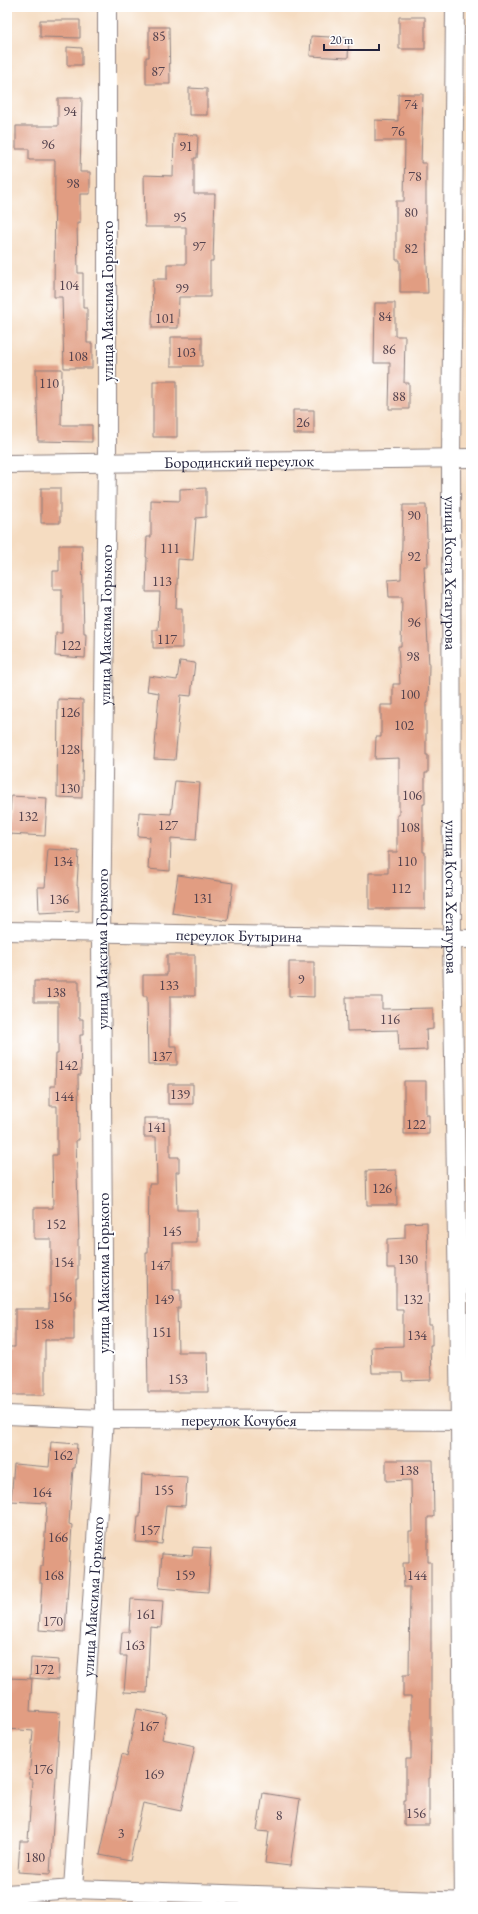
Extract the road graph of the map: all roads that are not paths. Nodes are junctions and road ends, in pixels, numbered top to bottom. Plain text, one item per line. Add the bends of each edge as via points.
1 (108, 7) edge
2 (455, 7) edge
3 (451, 458) junction
4 (471, 458) edge
5 (107, 463) junction
6 (7, 464) edge
7 (7, 931) edge
8 (101, 933) junction
9 (452, 939) junction
10 (471, 939) edge
11 (7, 1415) edge
12 (104, 1419) junction
13 (466, 1421) edge
14 (73, 1889) junction
15 (7, 1894) edge
16 (467, 1904) edge

1 - 5 street, улица Максима Горького
2 - 3 street, улица Коста Хетагурова
3 - 4 street, Бородинский переулок
3 - 5 street, Бородинский переулок
3 - 9 street, улица Коста Хетагурова
5 - 6 street, Бородинский переулок
5 - 8 street, улица Максима Горького
7 - 8 street, переулок Бутырина
8 - 9 street, переулок Бутырина
8 - 12 street, улица Максима Горького
9 - 10 street, переулок Бутырина
9 - 13 street, улица Коста Хетагурова
11 - 12 street, переулок Кочубея
12 - 13 street, переулок Кочубея
12 - 14 street, улица Максима Горького
13 - 16 street, улица Коста Хетагурова
14 - 15 street
14 - 16 street

